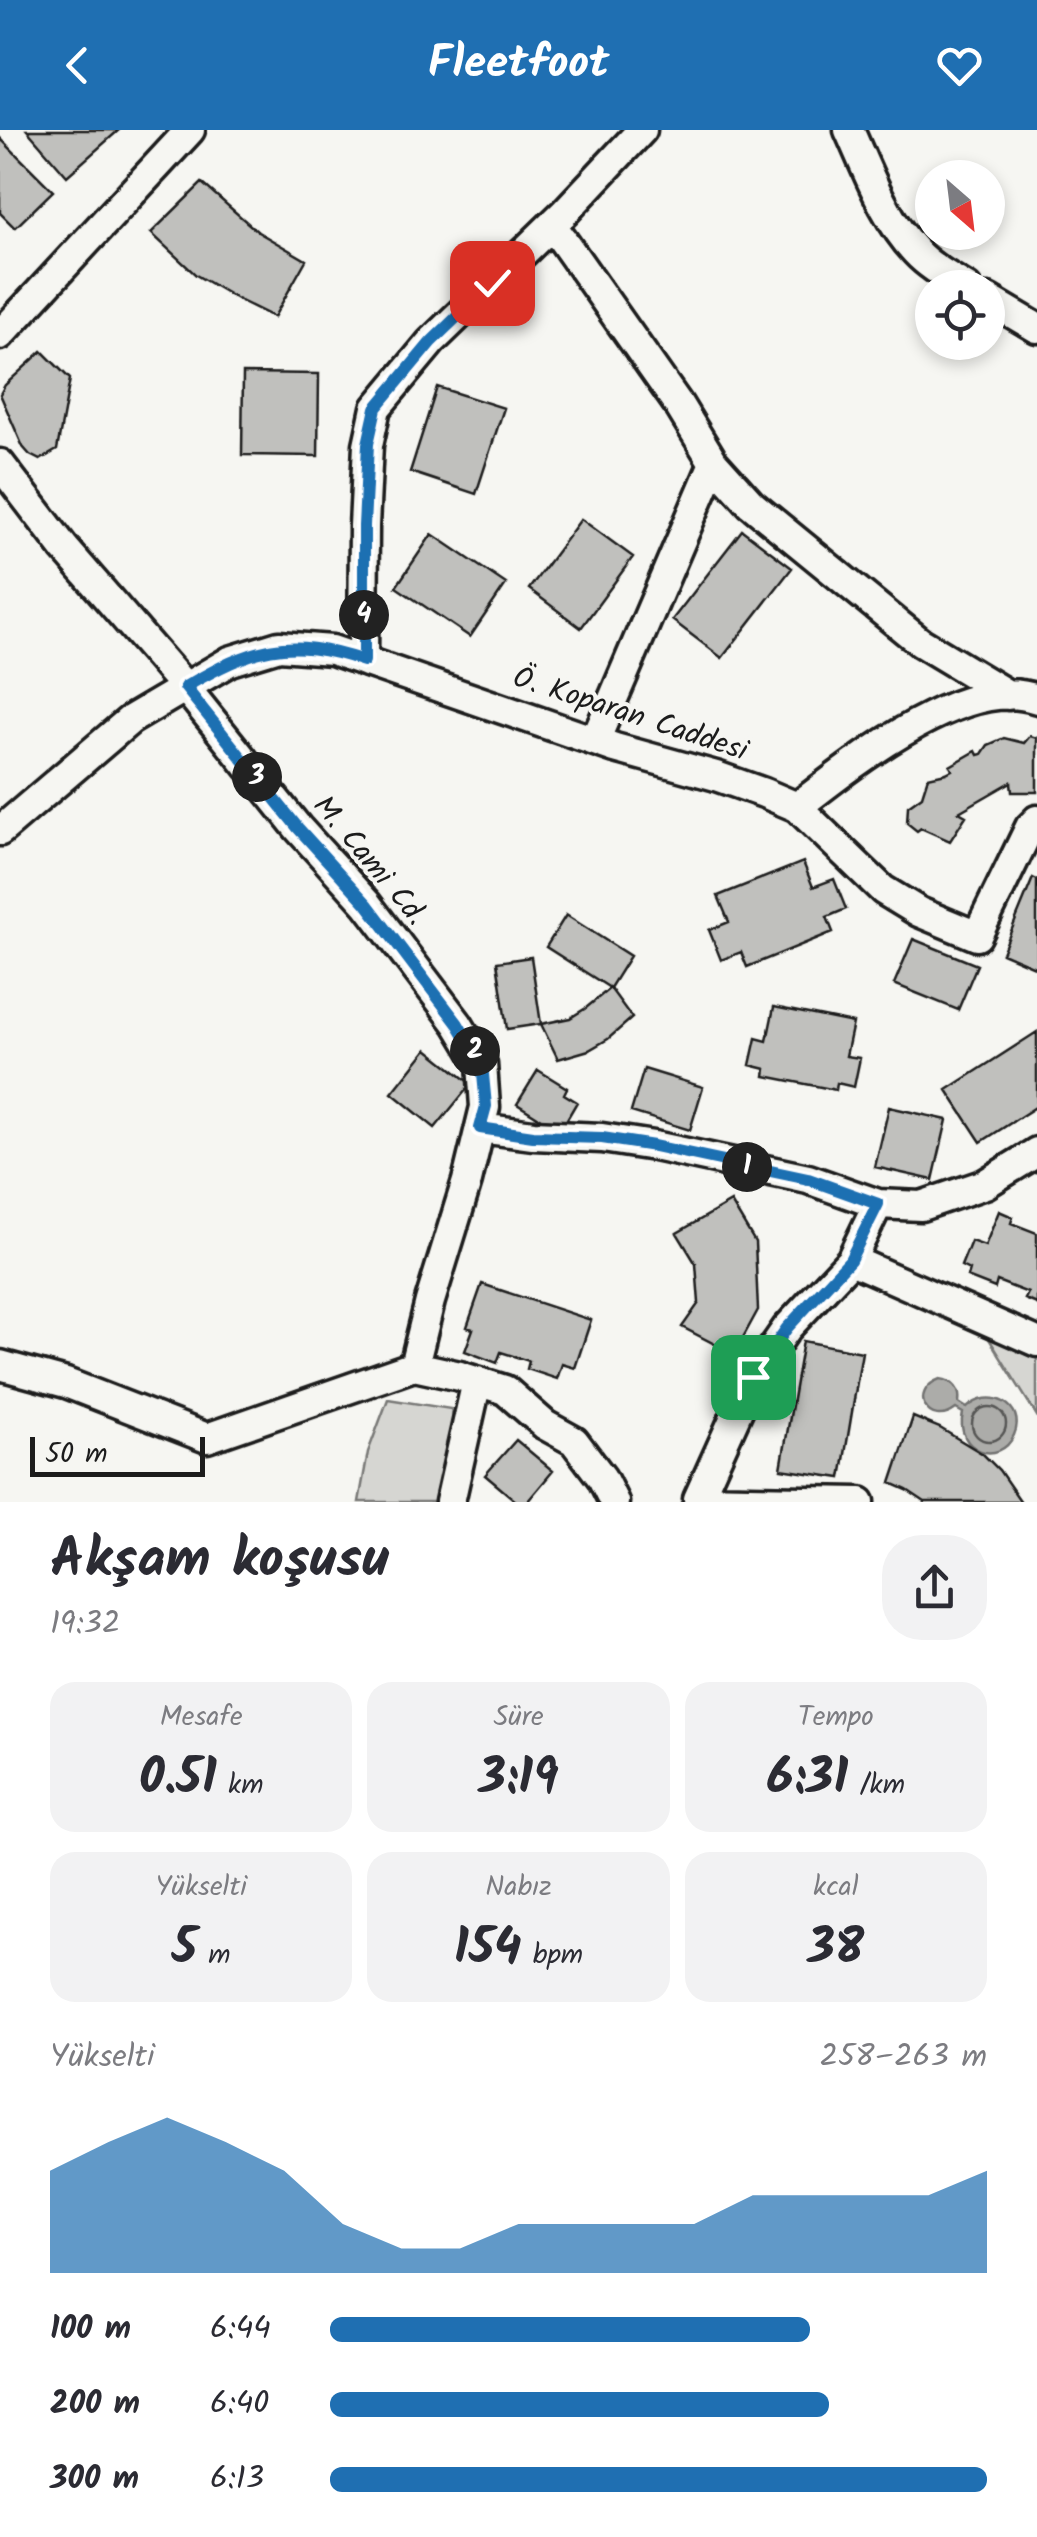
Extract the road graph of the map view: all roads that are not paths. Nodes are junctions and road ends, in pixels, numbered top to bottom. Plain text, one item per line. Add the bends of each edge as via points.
1 (190, 130) edge
2 (642, 130) edge
3 (848, 130) edge
4 (552, 224) junction
5 (937, 270) edge
6 (1005, 309) edge
7 (1037, 328) edge
8 (0, 335) edge
9 (714, 463) junction
10 (0, 464) edge
11 (364, 661) junction
12 (185, 687) junction
13 (1008, 695) junction
14 (1037, 698) edge
15 (596, 741) junction
16 (797, 808) junction
17 (1037, 820) edge
18 (0, 831) edge
19 (480, 1128) junction
20 (1037, 1152) edge
21 (878, 1204) junction
22 (850, 1260) junction
23 (1037, 1342) edge
24 (0, 1365) edge
25 (414, 1366) junction
26 (477, 1381) junction
27 (695, 1501) edge
28 (450, 1502) edge
29 (614, 1502) edge
30 (860, 1502) edge

1 - 8 street
2 - 4 street
3 - 5 street via 890,219
4 - 9 street
4 - 11 street via 431,342 376,408 368,444
6 - 7 street
9 - 13 street via 750,504 920,642
9 - 15 street
10 - 12 street, M. Cami Cd. via 64,549
11 - 12 street, Ö. Koparan Caddesi via 332,650 279,646 230,661
11 - 15 street, Ö. Koparan Caddesi
12 - 18 street, Ö. Koparan Caddesi via 130,720
12 - 19 street, M. Cami Cd. via 458,1024 482,1064 486,1106
13 - 14 street
13 - 16 street via 978,698 918,722
15 - 16 street, Ö. Koparan Caddesi
16 - 17 street via 883,890 976,936
19 - 21 street via 654,1146 808,1179
19 - 25 street, M. Cami Cd.
20 - 21 street via 985,1184 921,1206
21 - 22 street
22 - 23 street
22 - 27 street via 787,1328 753,1377
24 - 25 street via 207,1438
25 - 26 street
26 - 28 street
26 - 29 street via 505,1390 574,1441
27 - 30 street

